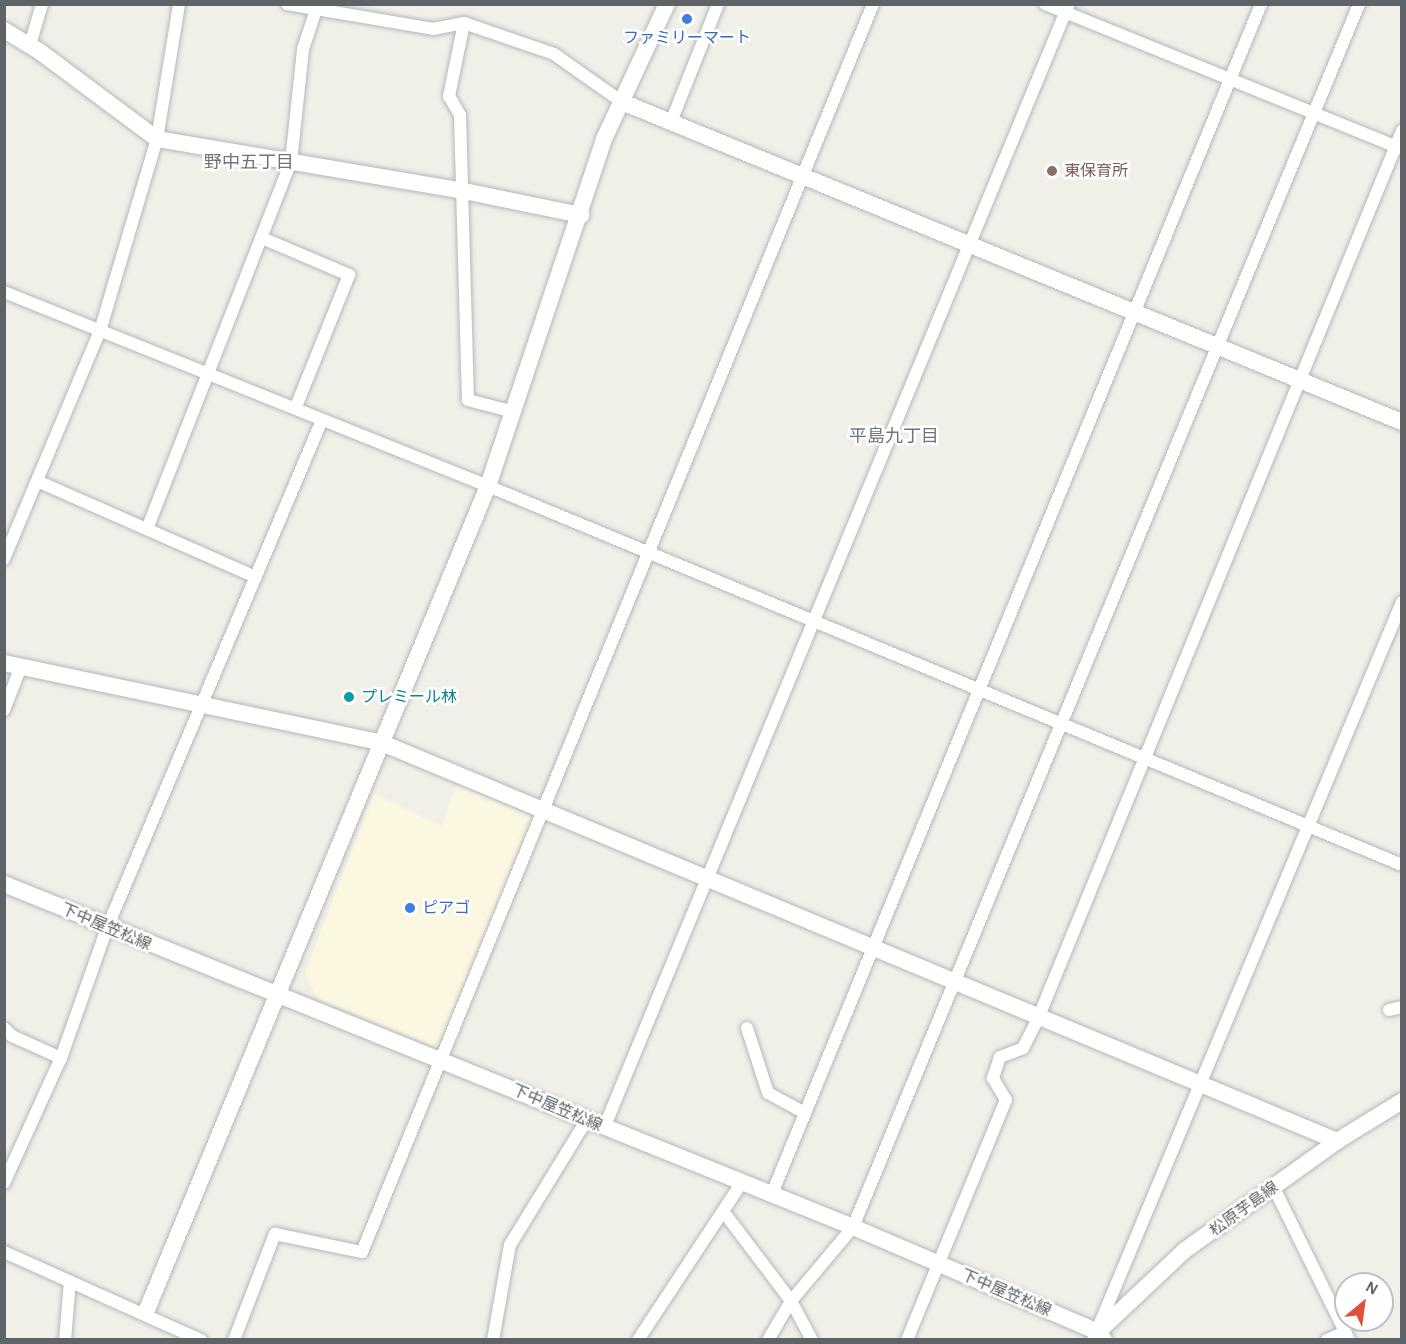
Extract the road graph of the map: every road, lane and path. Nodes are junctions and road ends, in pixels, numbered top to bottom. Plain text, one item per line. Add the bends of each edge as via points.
1 (42, 4) edge
2 (179, 4) edge
3 (288, 4) edge
4 (667, 4) edge
5 (718, 4) edge
6 (873, 4) edge
7 (1045, 4) edge
8 (1260, 4) edge
9 (1359, 4) edge
10 (318, 7) edge
11 (1067, 9) edge
12 (464, 23) junction
13 (4, 30) edge
14 (30, 45) junction
15 (1230, 79) junction
16 (622, 102) junction
17 (1316, 114) junction
18 (671, 122) junction
19 (1401, 131) edge
20 (157, 139) junction
21 (1398, 147) edge
22 (291, 162) junction
23 (804, 176) junction
24 (459, 190) junction
25 (581, 215) junction
26 (262, 238) junction
27 (970, 244) junction
28 (4, 292) edge
29 (1134, 312) junction
30 (100, 331) junction
31 (1217, 346) junction
32 (209, 375) junction
33 (1299, 380) junction
34 (295, 409) junction
35 (514, 412) junction
36 (322, 420) junction
37 (1401, 422) edge
38 (37, 481) junction
39 (488, 486) junction
40 (147, 529) junction
41 (648, 553) junction
42 (4, 559) edge
43 (256, 578) junction
44 (1401, 602) edge
45 (813, 622) junction
46 (12, 666) edge
47 (978, 691) junction
48 (201, 706) junction
49 (4, 710) edge
50 (1061, 725) junction
51 (382, 742) junction
52 (1143, 759) junction
53 (542, 809) junction
54 (1306, 825) junction
55 (1401, 865) edge
56 (707, 878) junction
57 (4, 884) edge
58 (107, 928) junction
59 (873, 947) junction
60 (955, 981) junction
61 (277, 997) junction
62 (1401, 1007) edge
63 (1389, 1010) dead end
64 (1039, 1016) junction
65 (747, 1028) dead end
66 (4, 1029) edge
67 (61, 1058) junction
68 (439, 1058) junction
69 (1201, 1083) junction
70 (1401, 1101) edge
71 (805, 1113) junction
72 (586, 1121) junction
73 (604, 1128) junction
74 (1337, 1141) junction
75 (4, 1183) edge
76 (741, 1184) junction
77 (1274, 1188) junction
78 (771, 1196) junction
79 (723, 1211) junction
80 (853, 1227) junction
81 (4, 1252) edge
82 (939, 1264) junction
83 (70, 1281) junction
84 (791, 1301) junction
85 (146, 1312) junction
86 (1347, 1336) edge
87 (1099, 1337) edge
88 (65, 1340) edge
89 (201, 1340) edge
90 (234, 1340) edge
91 (494, 1340) edge
92 (638, 1340) edge
93 (768, 1340) edge
94 (812, 1340) edge
95 (907, 1340) edge
96 (1327, 1340) edge

1 - 14 street
2 - 20 street
3 - 10 street
4 - 16 street
5 - 18 street
6 - 23 street
7 - 11 street
8 - 15 street
9 - 17 street
10 - 12 street via 433,29
10 - 22 street via 303,49
11 - 15 street
11 - 27 street
12 - 16 street via 554,54
12 - 24 street via 449,96 460,114
13 - 14 street
14 - 20 street
15 - 17 street
15 - 29 street
16 - 18 street
16 - 25 street via 604,139
17 - 21 street
17 - 31 street
18 - 23 street
19 - 21 street
20 - 22 street
20 - 30 street
21 - 33 street
22 - 24 street
22 - 26 street
23 - 27 street
23 - 41 street
24 - 25 street
24 - 35 street via 468,400
25 - 35 street
26 - 32 street
26 - 34 street via 349,275
27 - 29 street
27 - 45 street
28 - 30 street
29 - 31 street
29 - 47 street
30 - 32 street
30 - 38 street
31 - 33 street
31 - 50 street
32 - 34 street
32 - 40 street
33 - 37 street
33 - 52 street
34 - 36 street
35 - 39 street
36 - 39 street
36 - 43 street
38 - 40 street
38 - 42 street
39 - 41 street
39 - 51 street
40 - 43 street
41 - 45 street
41 - 53 street
43 - 48 street
44 - 54 street
45 - 47 street
45 - 56 street
46 - 48 street
46 - 49 street
47 - 50 street
47 - 59 street
48 - 51 street
48 - 58 street
50 - 52 street
50 - 60 street
51 - 53 street
51 - 61 street
52 - 54 street
52 - 64 street
53 - 56 street
53 - 68 street
54 - 55 street
54 - 69 street
56 - 59 street
56 - 73 street
57 - 58 street, 下中屋笠松線
58 - 61 street, 下中屋笠松線
58 - 67 street
59 - 60 street
59 - 71 street
60 - 64 street
60 - 80 street
61 - 68 street, 下中屋笠松線
61 - 85 street
62 - 63 street
64 - 69 street
64 - 82 street via 1023,1048 1000,1057 993,1078 1006,1100
65 - 71 street via 768,1094
66 - 67 street
67 - 75 street
68 - 72 street, 下中屋笠松線
68 - 90 street via 362,1252 275,1234
69 - 74 street
69 - 87 street
70 - 74 street, 松原芋島線
71 - 78 street
72 - 73 street, 下中屋笠松線
72 - 91 street via 510,1245
73 - 76 street, 下中屋笠松線
74 - 77 street, 松原芋島線
76 - 78 street, 下中屋笠松線
76 - 79 street
77 - 86 street
77 - 87 street, 松原芋島線 via 1172,1262
78 - 80 street, 下中屋笠松線
79 - 84 street
79 - 92 street
80 - 82 street, 下中屋笠松線
80 - 84 street
81 - 83 street
82 - 87 street, 下中屋笠松線
82 - 95 street
83 - 85 street
83 - 88 street
84 - 93 street
84 - 94 street
85 - 89 street
86 - 96 street

